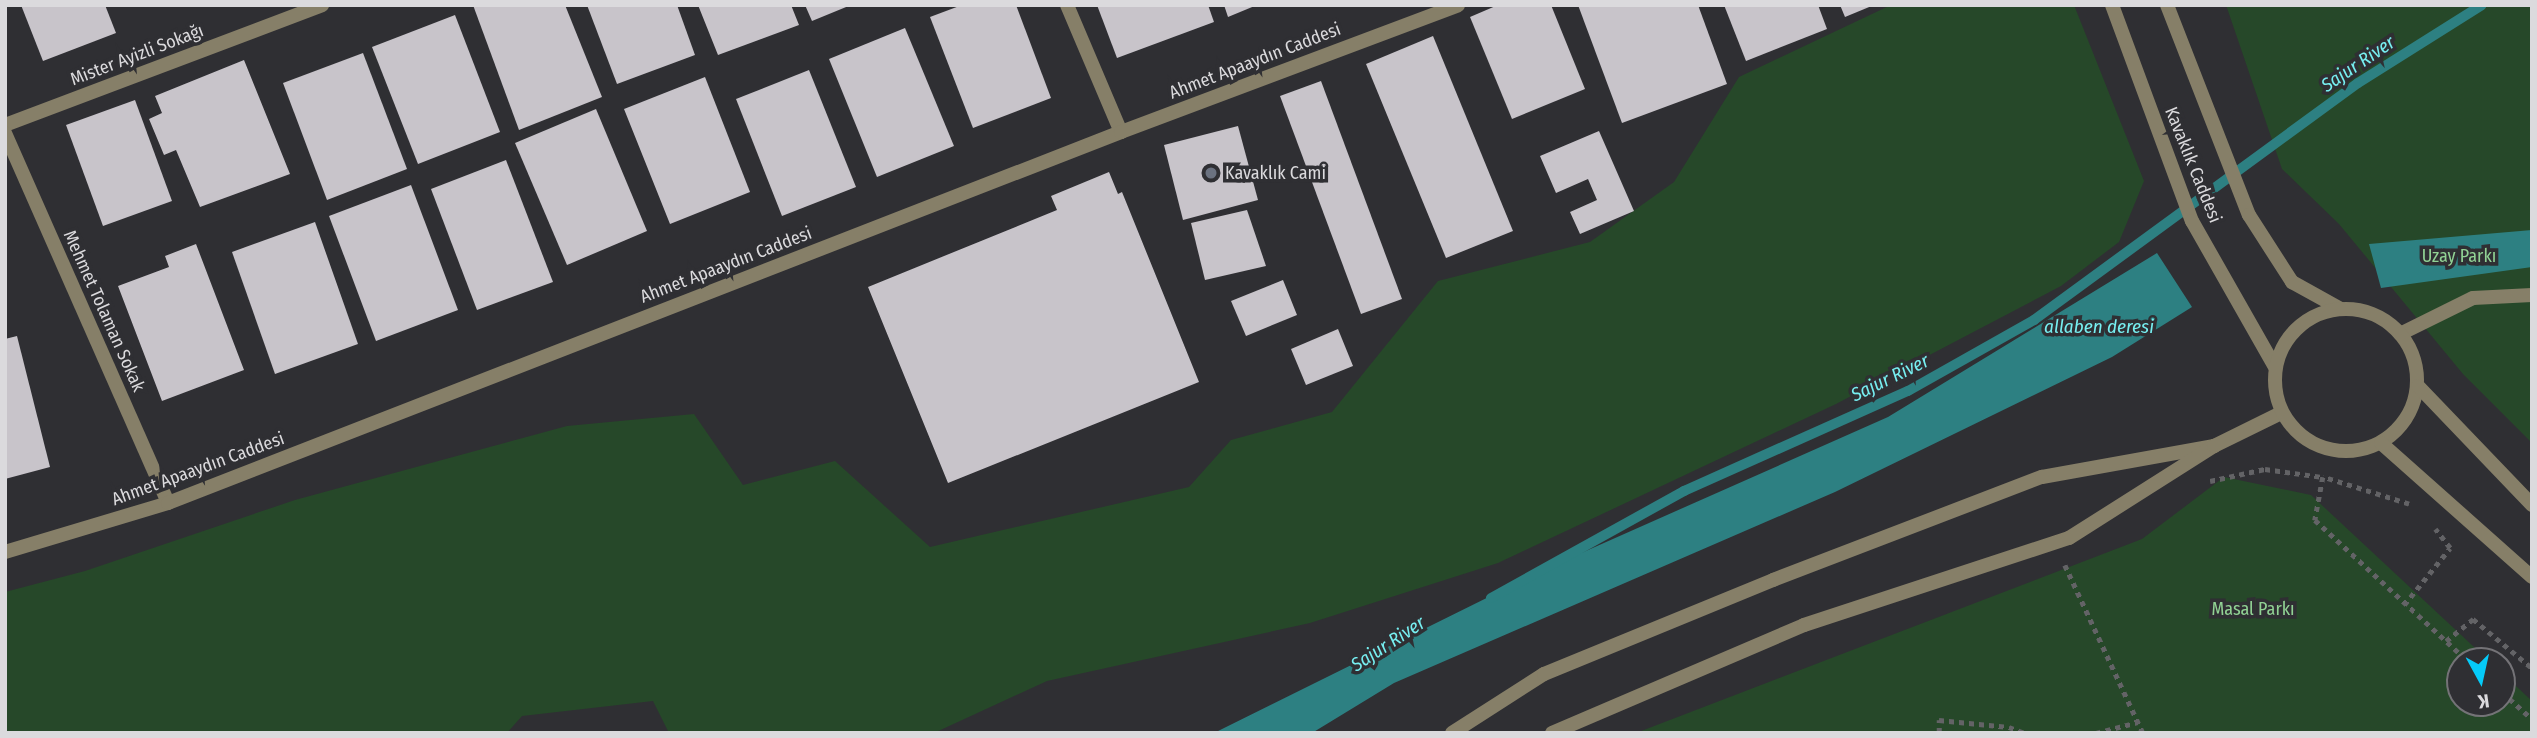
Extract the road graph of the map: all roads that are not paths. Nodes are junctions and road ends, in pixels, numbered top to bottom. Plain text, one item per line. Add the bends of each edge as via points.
1 (322, 5) edge
2 (1067, 5) edge
3 (1458, 5) edge
4 (2112, 5) edge
5 (2167, 5) edge
6 (5, 125) edge
7 (1121, 132) junction
8 (5, 133) edge
9 (2532, 295) edge
10 (2341, 309) junction
11 (2400, 334) junction
12 (2275, 367) junction
13 (2418, 386) junction
14 (2281, 413) junction
15 (2381, 443) junction
16 (2214, 446) junction
17 (168, 503) junction
18 (2532, 505) edge
19 (5, 552) edge
20 (2532, 577) edge
21 (1452, 733) edge
22 (1552, 733) edge

1 - 6 street, Mister Ayizli Sokağı
2 - 7 street
3 - 7 street, Ahmet Apaaydın Caddesi
4 - 12 street, Kavaklık Caddesi via 2192,221
5 - 10 street, Kavaklık Caddesi via 2249,215 2292,282
7 - 17 street, Ahmet Apaaydın Caddesi
8 - 17 street, Mehmet Tolaman Sokak
9 - 11 street via 2473,299
10 - 11 street via 2373,314
10 - 12 street via 2322,313 2298,328
11 - 13 street via 2414,358
12 - 14 street via 2274,391
13 - 15 street via 2412,409 2399,429
13 - 18 street
14 - 15 street via 2295,431 2325,448 2359,451
14 - 16 street
15 - 20 street
16 - 21 street via 2029,482 1544,674
16 - 22 street via 2069,538 1804,625
17 - 19 street, Ahmet Apaaydın Caddesi

